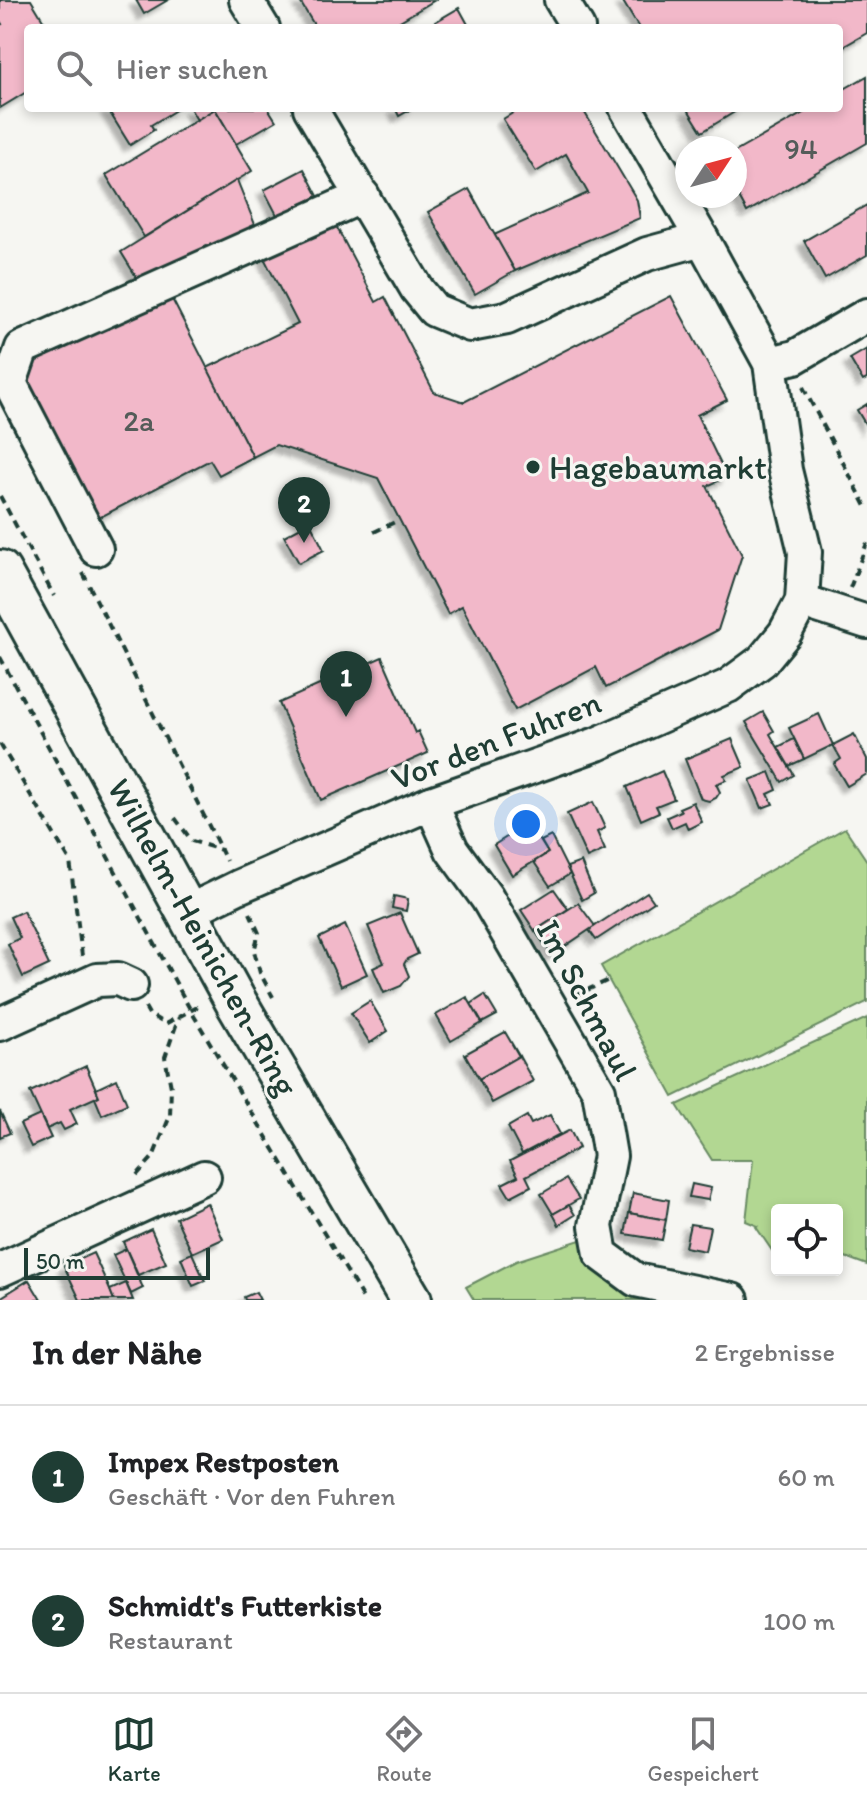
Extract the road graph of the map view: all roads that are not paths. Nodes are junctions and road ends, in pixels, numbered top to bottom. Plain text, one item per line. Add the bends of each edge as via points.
1 (246, 0) edge
2 (561, 0) edge
3 (261, 24) edge
4 (576, 24) edge
5 (312, 112) edge
6 (628, 112) edge
7 (363, 196) junction
8 (702, 239) junction
9 (867, 315) edge
10 (783, 360) junction
11 (87, 556) road end
12 (0, 571) edge
13 (802, 601) junction
14 (854, 617) edge
15 (431, 803) junction
16 (187, 912) junction
17 (131, 985) road end
18 (0, 1024) edge
19 (204, 1177) dead end
20 (0, 1270) edge
21 (411, 1300) edge
22 (732, 1300) edge

1 - 3 street
2 - 4 street
5 - 7 street
6 - 8 street
7 - 8 street via 434,310 470,325 507,318 647,254
7 - 11 street via 22,348 10,383
8 - 10 street
9 - 10 street
10 - 13 street via 785,470 805,552
12 - 16 main road, Wilhelm-Heinichen-Ring
13 - 14 street
13 - 15 street, Vor den Fuhren via 762,661 728,686 597,744
15 - 16 street, Vor den Fuhren
15 - 22 street, Im Schmaul via 452,850 487,898 599,1091 610,1156 596,1226 601,1254 636,1280
16 - 21 main road, Wilhelm-Heinichen-Ring
17 - 18 street via 118,979 97,980
19 - 20 street

